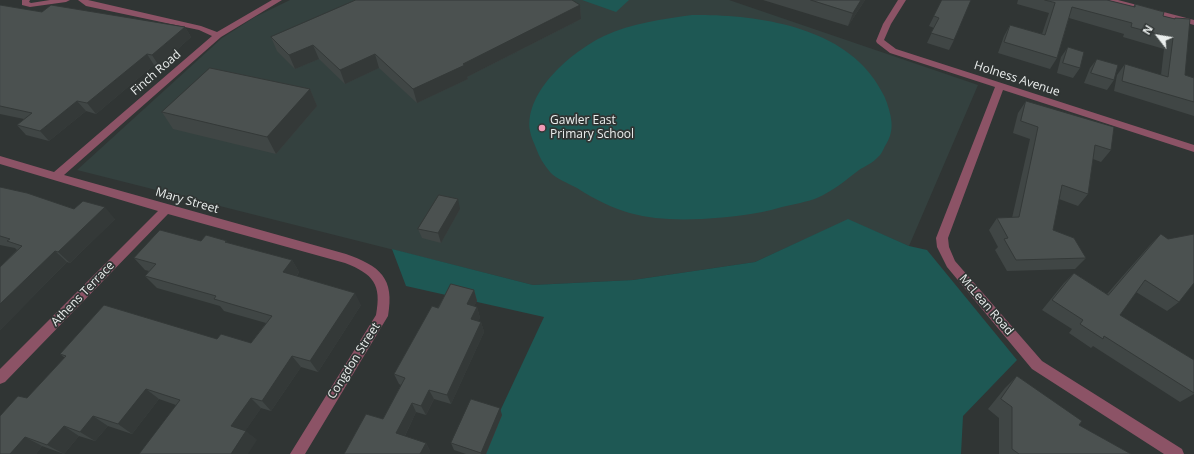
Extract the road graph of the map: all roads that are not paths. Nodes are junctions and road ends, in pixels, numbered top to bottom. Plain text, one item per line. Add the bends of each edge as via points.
1 (26, 0) edge
2 (66, 0) edge
3 (82, 0) edge
4 (278, 0) edge
5 (902, 0) edge
6 (1109, 0) edge
7 (1194, 23) edge
8 (218, 34) junction
9 (1000, 86) junction
10 (1194, 149) edge
11 (0, 160) edge
12 (58, 175) junction
13 (166, 209) junction
14 (368, 267) joint
15 (0, 378) edge
16 (297, 454) edge
17 (1177, 454) edge

1 - 2 lane via 25,3 30,5
3 - 8 street via 89,4
4 - 8 street, Finch Road
5 - 9 street, Holness Avenue via 880,37 884,46
6 - 7 street
8 - 12 street, Finch Road
9 - 10 street, Holness Avenue
9 - 17 street, McLean Road via 942,238 951,264 1037,365
11 - 12 street, Mary Street
12 - 13 street, Mary Street
13 - 14 street, Mary Street
13 - 15 street, Athens Terrace
14 - 16 street, Congdon Street via 376,274 383,288 385,296 382,316

